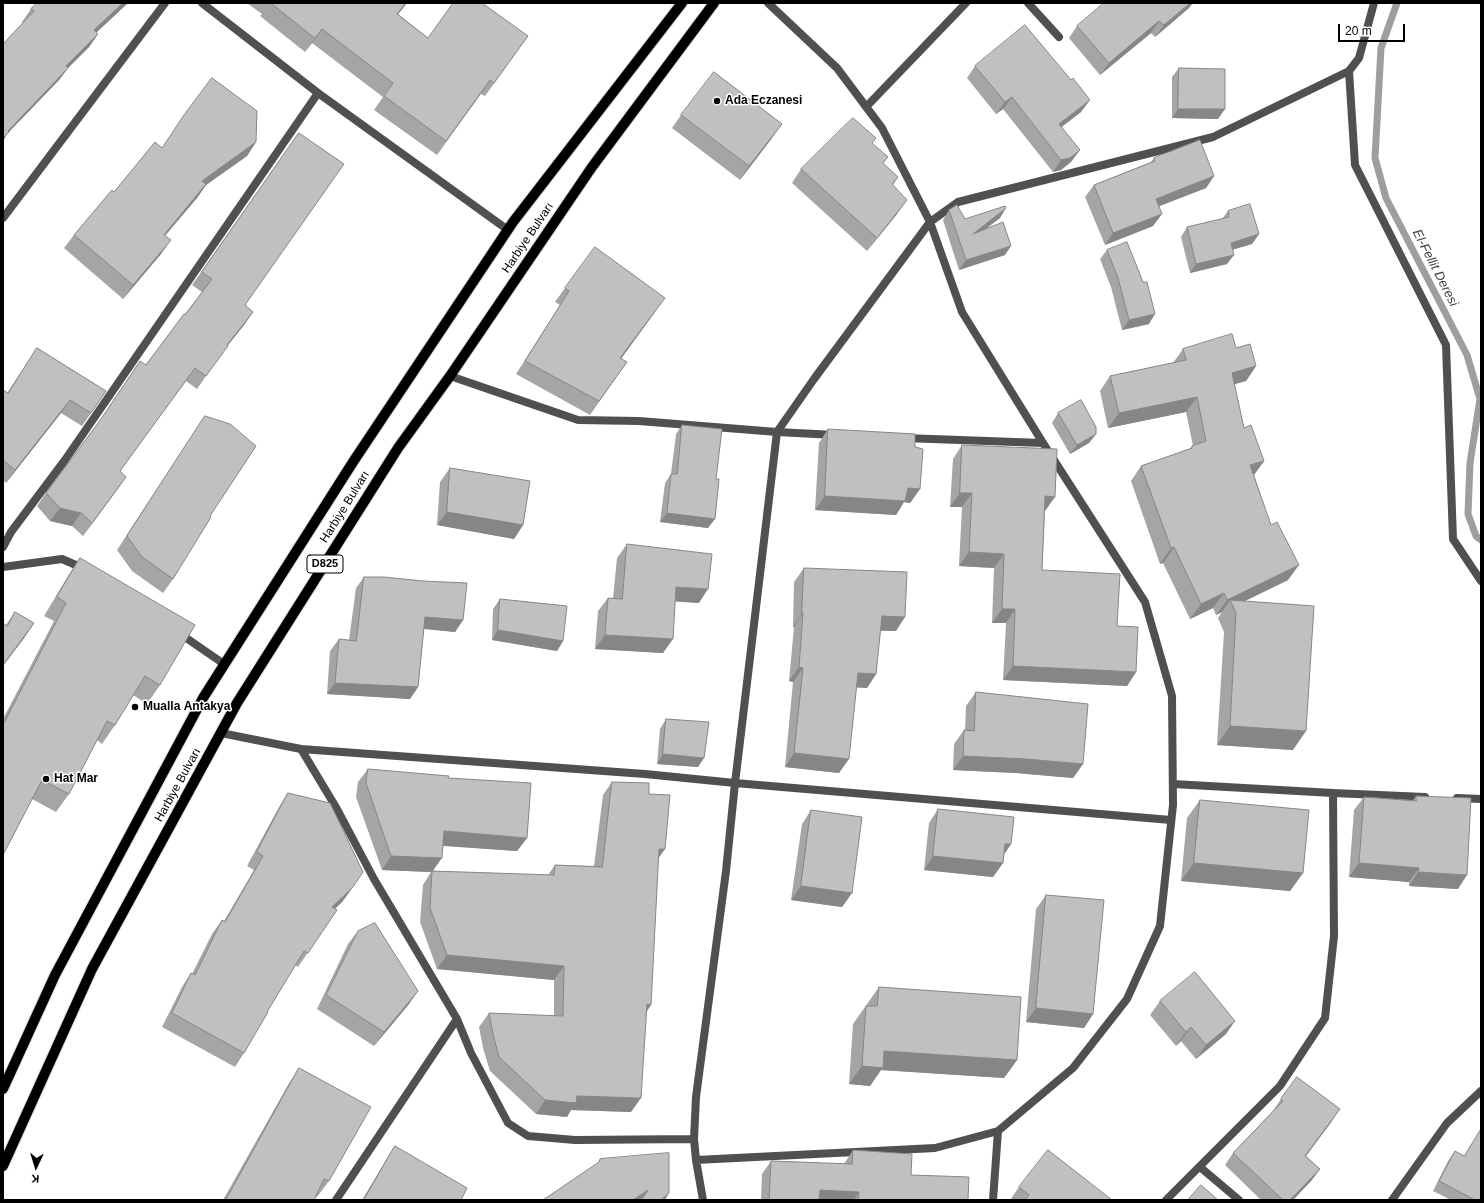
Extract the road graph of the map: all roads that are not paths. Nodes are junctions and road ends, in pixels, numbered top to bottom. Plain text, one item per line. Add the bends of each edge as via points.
1 (165, 3) edge
2 (202, 3) edge
3 (682, 3) edge
4 (714, 3) edge
5 (768, 3) edge
6 (966, 3) edge
7 (1028, 3) edge
8 (1374, 3) edge
9 (1059, 37) dead end
10 (1349, 71) junction
11 (318, 92) junction
12 (866, 107) junction
13 (3, 218) edge
14 (930, 222) junction
15 (508, 230) junction
16 (450, 376) junction
17 (777, 432) junction
18 (847, 435) edge
19 (894, 437) edge
20 (1043, 443) junction
21 (3, 546) edge
22 (3, 567) edge
23 (93, 574) edge
24 (1481, 580) edge
25 (170, 627) edge
26 (224, 664) junction
27 (221, 733) junction
28 (301, 749) junction
29 (735, 783) junction
30 (1172, 784) junction
31 (1333, 793) junction
32 (1434, 797) edge
33 (1450, 798) edge
34 (1481, 799) edge
35 (1171, 820) junction
36 (458, 1019) junction
37 (3, 1089) edge
38 (1481, 1091) edge
39 (998, 1131) junction
40 (694, 1139) junction
41 (696, 1160) junction
42 (3, 1166) edge
43 (1200, 1167) junction
44 (336, 1200) edge
45 (703, 1200) edge
46 (993, 1200) edge
47 (1166, 1200) edge
48 (1239, 1200) edge
49 (1392, 1200) edge

1 - 13 street
2 - 11 street
3 - 15 main road, Harbiye Bulvarı / D825
4 - 16 main road, Harbiye Bulvarı / D825 via 592,167
5 - 12 street via 837,68
6 - 12 street
7 - 9 street
8 - 10 street via 1360,58
10 - 14 street via 1213,137 958,202
10 - 24 street via 1355,165 1446,345 1453,539
11 - 15 street
11 - 21 street via 65,460 10,532
12 - 14 street via 882,128
14 - 17 street
14 - 20 street via 962,312
15 - 26 main road, Harbiye Bulvarı / D825 via 353,462
16 - 17 street via 578,420 639,421
16 - 27 main road, Harbiye Bulvarı / D825 via 398,448 237,703
17 - 18 street
17 - 29 street
19 - 20 street
20 - 30 street via 1145,602 1172,696
22 - 23 street via 62,559
25 - 26 street
26 - 37 main road, Harbiye Bulvarı / D825 via 203,698 55,975
27 - 28 street
27 - 42 main road, Harbiye Bulvarı / D825 via 92,969
28 - 29 street via 646,774
28 - 36 street via 337,809 374,879
29 - 35 street
29 - 40 street via 696,1097
30 - 31 street
30 - 35 street
31 - 32 street
31 - 43 street via 1334,936 1325,1018 1280,1086
33 - 34 street
35 - 39 street via 1160,926 1127,999 1073,1068
36 - 40 street via 471,1053 508,1123 528,1136 575,1140
36 - 44 street
38 - 49 street via 1448,1123
39 - 41 street via 935,1148
39 - 46 street
40 - 41 street
41 - 45 street
43 - 47 street
43 - 48 street

